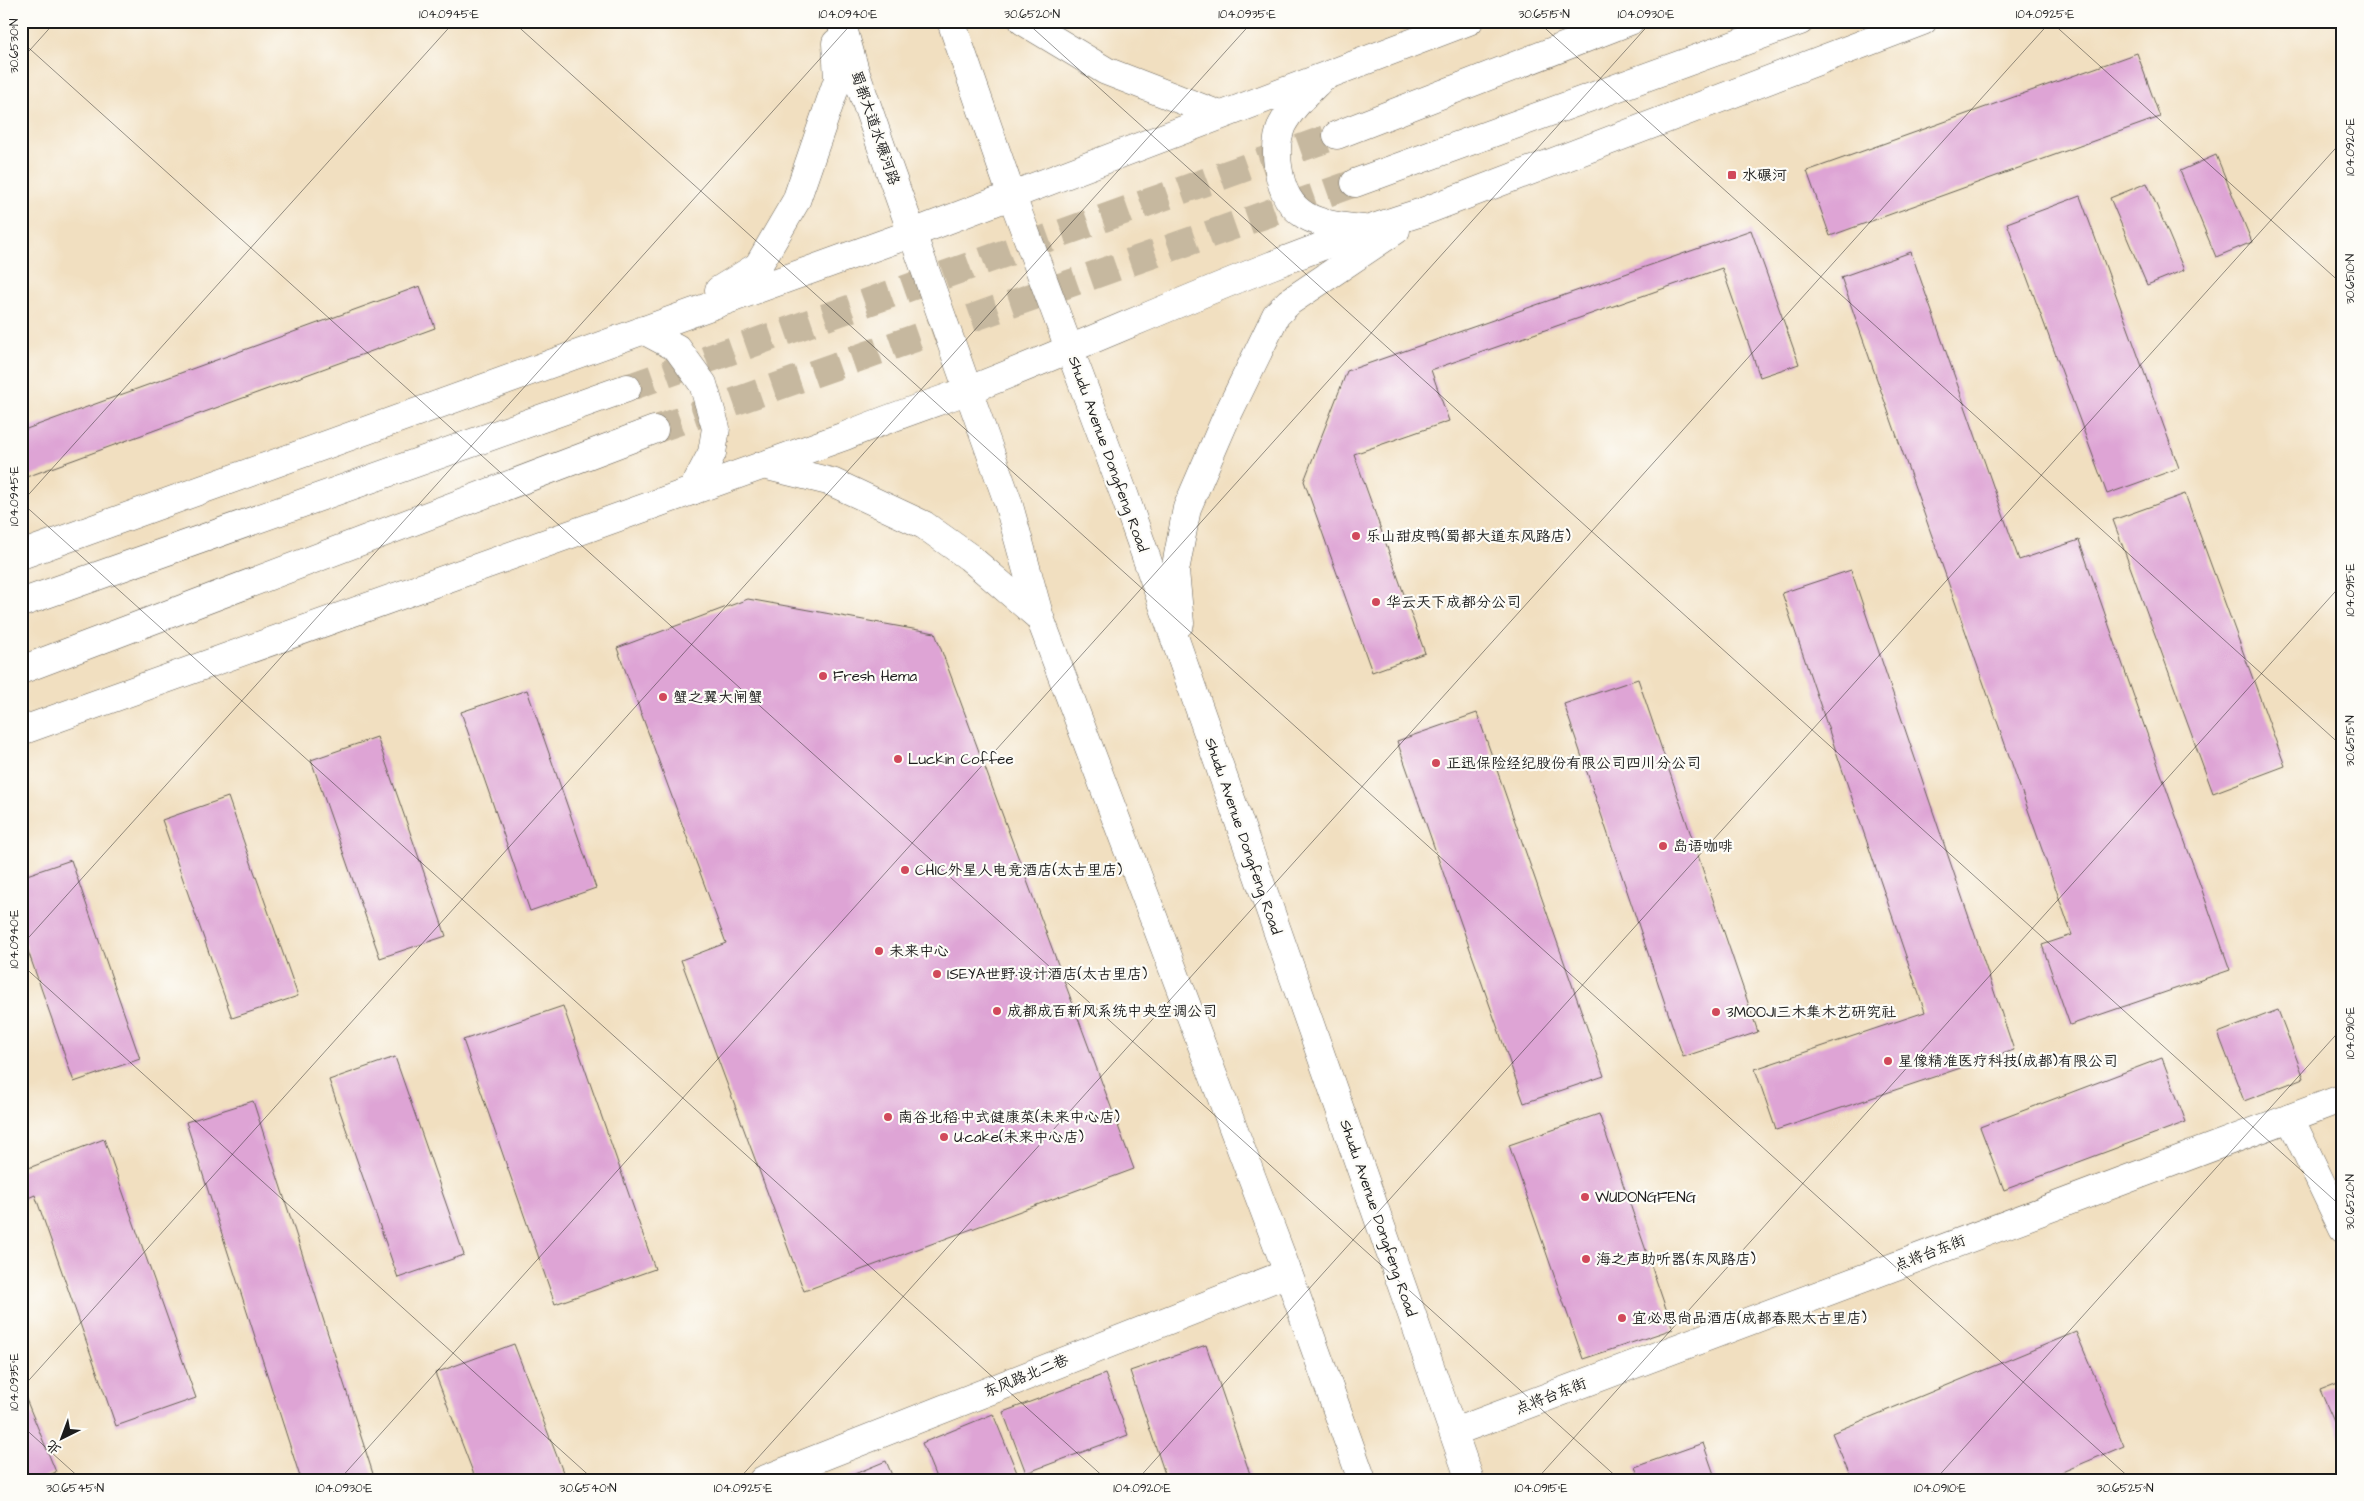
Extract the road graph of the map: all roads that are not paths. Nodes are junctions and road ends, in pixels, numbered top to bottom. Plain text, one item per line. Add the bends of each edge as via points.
1 (836, 21) edge
2 (841, 21) edge
3 (951, 21) edge
4 (1023, 21) edge
5 (1470, 21) edge
6 (1630, 21) edge
7 (1800, 21) edge
8 (1923, 21) edge
9 (1324, 76) junction
10 (1220, 115) junction
11 (1337, 135) tunnel mouth
12 (1355, 183) tunnel mouth
13 (1011, 194) junction
14 (1422, 212) junction
15 (1366, 229) junction
16 (913, 233) junction
17 (672, 319) junction
18 (644, 330) junction
19 (1068, 348) junction
20 (628, 388) tunnel mouth
21 (969, 390) junction
22 (654, 430) tunnel mouth
23 (763, 465) junction
24 (692, 491) junction
25 (21, 555) edge
26 (21, 603) edge
27 (1040, 618) junction
28 (21, 670) edge
29 (1187, 677) junction
30 (21, 731) edge
31 (2343, 1098) edge
32 (2290, 1118) junction
33 (2343, 1229) edge
34 (1288, 1273) junction
35 (1454, 1432) junction
36 (764, 1480) edge
37 (1362, 1480) edge
38 (1470, 1480) edge

1 - 17 main road via 838,79 796,201 758,266
2 - 16 main road, 蜀都大道水碾河路 via 858,80
3 - 13 main road
4 - 10 main road via 1106,71
5 - 9 main road
6 - 11 main road
7 - 12 main road
8 - 14 main road
9 - 10 main road
9 - 15 main road via 1296,105 1282,126 1276,148 1279,176 1287,200 1301,214 1328,226
10 - 13 main road
13 - 16 main road
13 - 19 main road, Shudu Avenue Dongfeng Road
14 - 15 main road
14 - 29 main road via 1289,302 1276,315 1187,508 1175,571
15 - 19 main road
16 - 17 main road
16 - 21 main road
17 - 18 main road
18 - 24 main road via 677,348 703,384 716,428 712,453
18 - 25 main road
19 - 21 main road
19 - 29 main road, Shudu Avenue Dongfeng Road via 1124,494
20 - 26 main road
21 - 23 main road
21 - 27 main road via 1008,502
22 - 28 main road
23 - 24 main road
23 - 27 main road via 832,482 924,525 969,557
24 - 30 main road
27 - 34 main road
29 - 35 main road, Shudu Avenue Dongfeng Road
31 - 32 main road, 点将台东街
32 - 33 main road
32 - 35 main road, 点将台东街
34 - 36 main road, 东风路北二巷
34 - 37 main road
35 - 38 main road, Shudu Avenue Dongfeng Road

